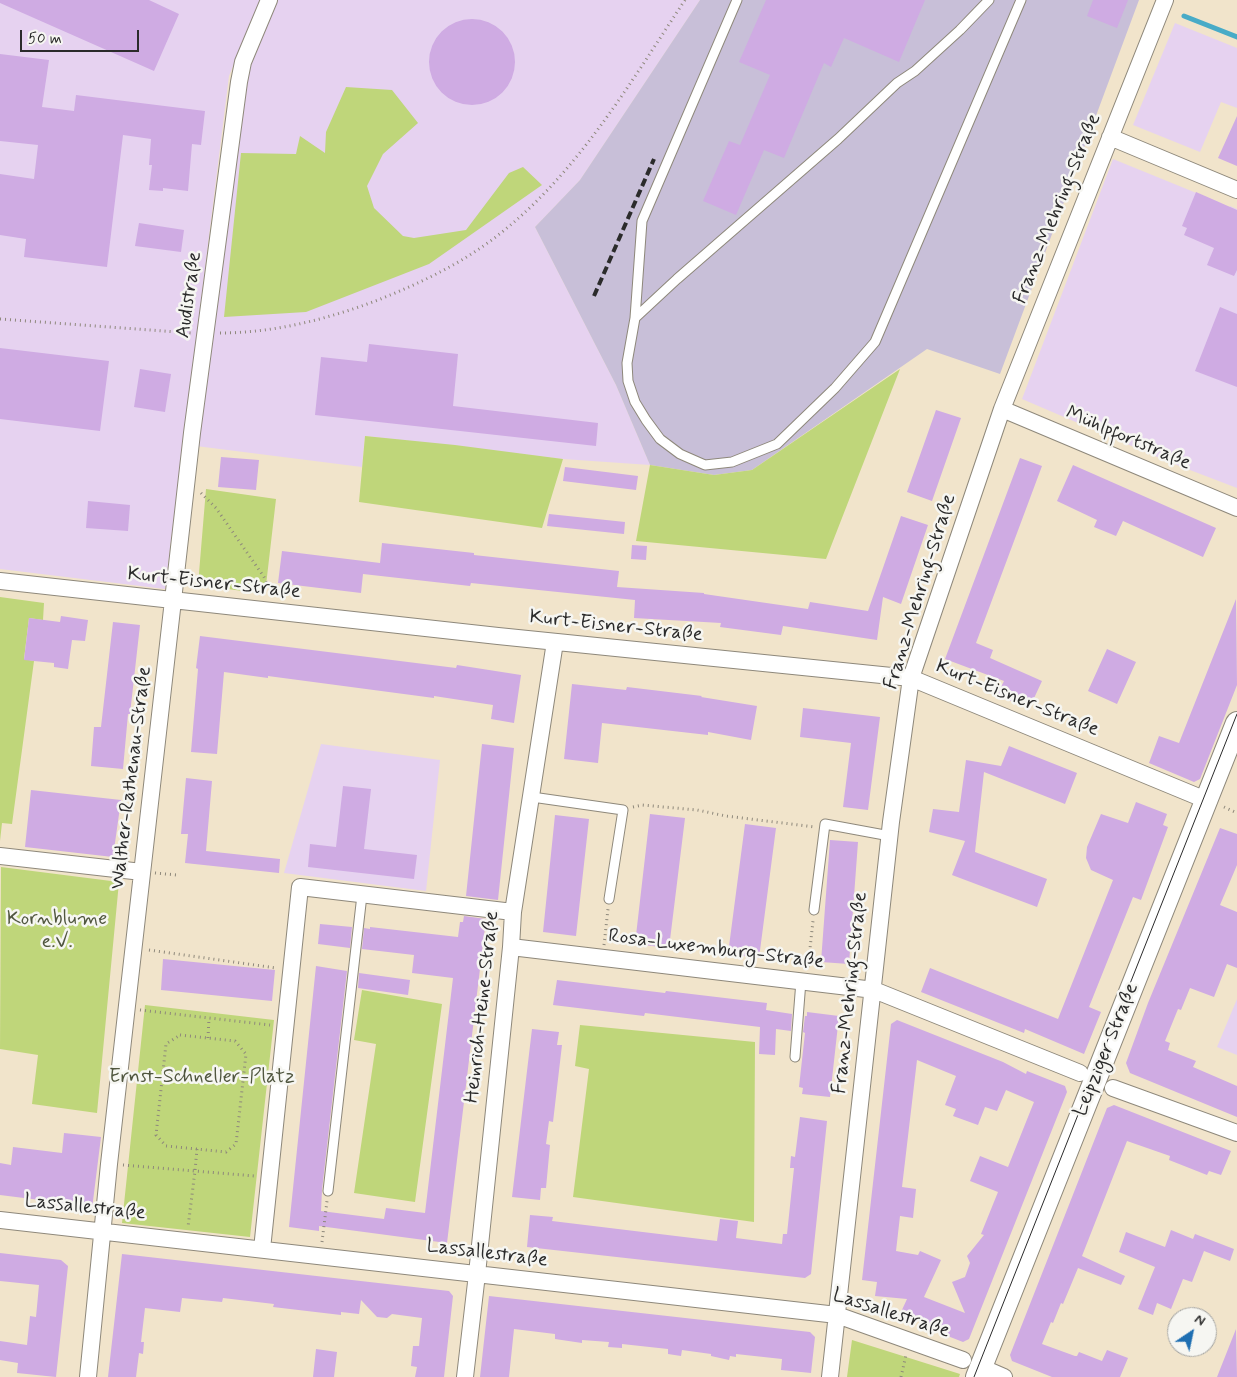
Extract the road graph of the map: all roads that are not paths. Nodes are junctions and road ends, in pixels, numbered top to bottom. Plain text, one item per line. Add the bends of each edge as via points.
1 (270, 0) edge
2 (737, 0) edge
3 (989, 0) edge
4 (1021, 0) edge
5 (1164, 0) edge
6 (1110, 137) junction
7 (1237, 190) edge
8 (635, 318) junction
9 (1002, 409) junction
10 (1237, 508) edge
11 (0, 581) edge
12 (174, 602) junction
13 (555, 642) junction
14 (912, 678) junction
15 (1237, 723) edge
16 (532, 798) junction
17 (1206, 800) junction
18 (890, 836) junction
19 (0, 856) edge
20 (142, 872) junction
21 (362, 895) junction
22 (609, 899) road end
23 (814, 910) road end
24 (513, 912) junction
25 (512, 947) junction
26 (804, 982) junction
27 (874, 990) junction
28 (795, 1058) dead end
29 (1080, 1074) dead end
30 (1113, 1088) dead end
31 (1237, 1133) edge
32 (328, 1191) road end
33 (0, 1220) edge
34 (103, 1231) junction
35 (262, 1249) junction
36 (477, 1274) junction
37 (837, 1315) junction
38 (974, 1368) edge
39 (88, 1377) edge
40 (465, 1377) edge
41 (830, 1377) edge
42 (1004, 1377) edge

1 - 12 street, Audistraße via 243,62 239,82
2 - 8 lane via 642,221
3 - 8 lane via 915,71 897,83
4 - 8 lane via 875,342 835,388 777,444 732,462 705,465 680,454 660,439 635,402 628,381 627,363
5 - 6 street, Franz-Mehring-Straße
6 - 7 street
6 - 9 street, Franz-Mehring-Straße
9 - 10 street, Mühlpfortstraße
9 - 14 street, Franz-Mehring-Straße
11 - 12 street, Kurt-Eisner-Straße
12 - 13 street, Kurt-Eisner-Straße
12 - 20 street, Walther-Rathenau-Straße
13 - 14 street, Kurt-Eisner-Straße
13 - 16 street, Heinrich-Heine-Straße
14 - 17 street, Kurt-Eisner-Straße
14 - 18 street, Franz-Mehring-Straße
15 - 17 street, Leipziger Straße
16 - 22 lane via 623,810
16 - 24 street, Heinrich-Heine-Straße
17 - 38 street, Leipziger Straße
18 - 23 lane via 825,824
18 - 27 street, Franz-Mehring-Straße
19 - 20 street
20 - 34 street, Walther-Rathenau-Straße
21 - 24 street
21 - 32 lane
21 - 35 street via 300,887
24 - 25 street, Heinrich-Heine-Straße
25 - 26 street, Rosa-Luxemburg-Straße
25 - 36 street, Heinrich-Heine-Straße
26 - 27 street, Rosa-Luxemburg-Straße
26 - 28 lane
27 - 29 street, Rosa-Luxemburg-Straße
27 - 37 street, Franz-Mehring-Straße
30 - 31 street
33 - 34 street, Lassallestraße
34 - 35 street, Lassallestraße
34 - 39 street, Walther-Rathenau-Straße
35 - 36 street, Lassallestraße
36 - 37 street, Lassallestraße
36 - 40 street, Heinrich-Heine-Straße
37 - 38 street, Lassallestraße via 909,1340
37 - 41 street, Franz-Mehring-Straße
38 - 42 street, Lassallestraße

